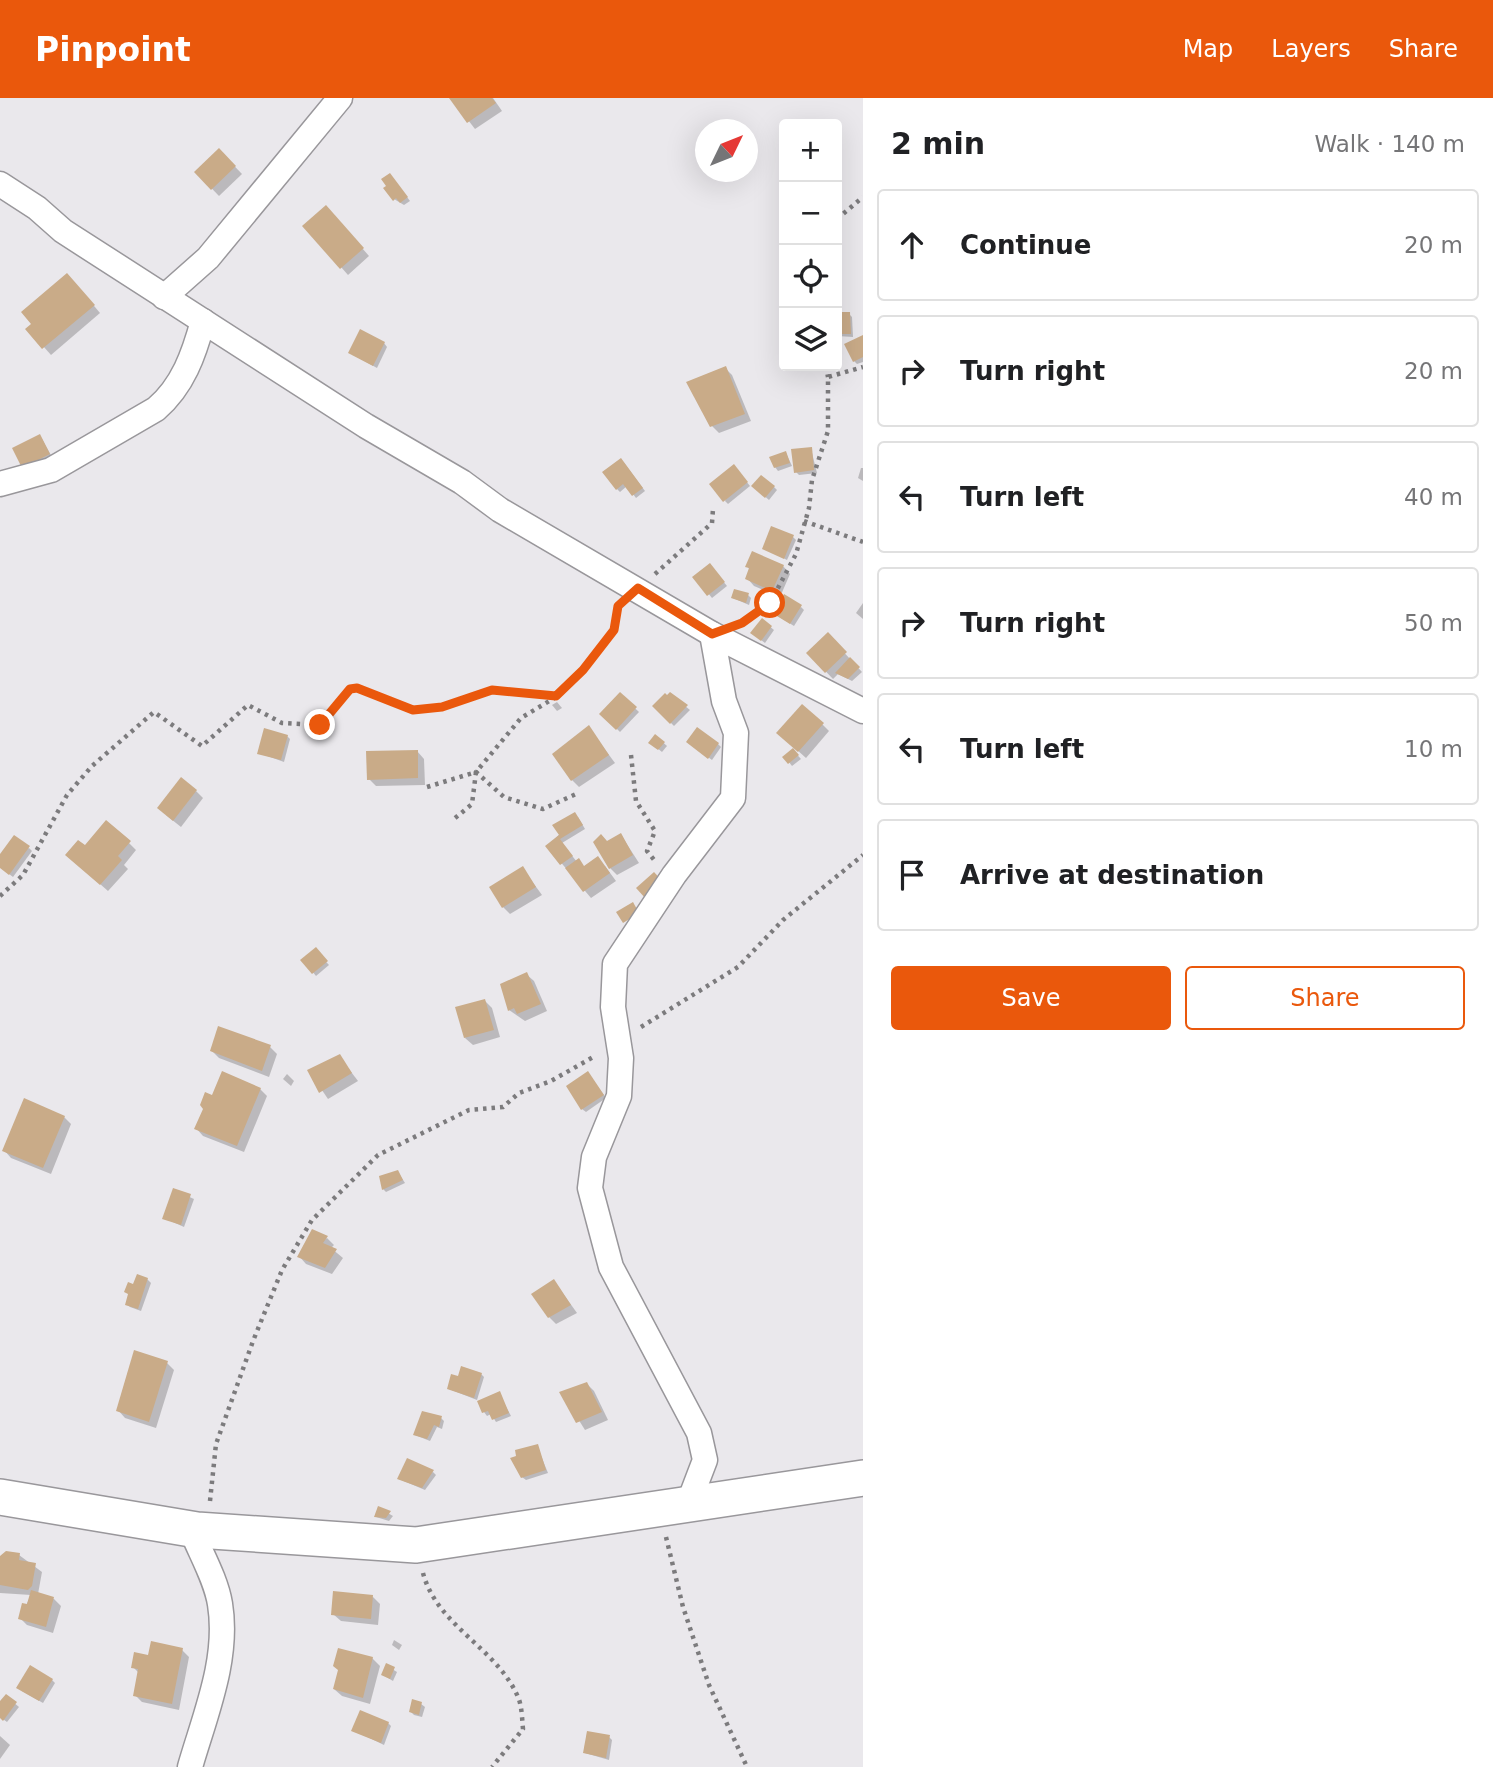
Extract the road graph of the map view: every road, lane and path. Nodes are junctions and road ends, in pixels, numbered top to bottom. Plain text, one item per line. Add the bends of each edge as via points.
1 (340, 98) edge
2 (0, 184) edge
3 (863, 197) edge
4 (842, 215) edge
5 (164, 297) junction
6 (203, 321) junction
7 (863, 367) edge
8 (827, 371) edge
9 (828, 377) junction
10 (0, 484) edge
11 (713, 509) dead end
12 (804, 522) junction
13 (863, 542) edge
14 (638, 588) junction
15 (712, 634) junction
16 (556, 696) junction
17 (863, 711) edge
18 (631, 755) dead end
19 (476, 772) junction
20 (427, 787) dead end
21 (576, 794) dead end
22 (454, 819) dead end
23 (863, 855) edge
24 (670, 881) junction
25 (0, 896) edge
26 (619, 1044) junction
27 (863, 1478) edge
28 (0, 1497) edge
29 (674, 1505) junction
30 (200, 1530) junction
31 (416, 1545) junction
32 (190, 1767) edge
33 (492, 1767) edge
34 (747, 1767) edge

1 - 5 street via 208,258
2 - 5 street
3 - 4 path
5 - 6 street
6 - 10 street via 181,379 156,409 51,470
6 - 14 street via 500,509
7 - 9 path
8 - 9 path
9 - 12 path via 828,431
11 - 14 path via 712,523
12 - 13 path
12 - 15 path via 796,554 770,603 742,623
14 - 15 street
14 - 16 path via 618,606 614,630
15 - 17 street
15 - 24 street via 724,701 736,733 733,798
16 - 19 path via 522,718
16 - 25 path via 492,690 442,707 413,710 357,688 350,689 320,725 282,723 248,705 202,746 154,712 75,785 23,875
18 - 24 path via 636,801 654,831 648,851
19 - 20 path
19 - 21 path via 504,797 543,809
19 - 22 path via 472,804
23 - 26 path via 783,920 738,967 649,1020
24 - 26 street via 615,964 613,1007
26 - 29 street via 619,1096 594,1157 590,1188 611,1267 699,1433 705,1460
26 - 30 path via 519,1093 503,1107 469,1110 378,1155 312,1220 282,1270 216,1444
27 - 29 street
28 - 30 street
29 - 31 street
29 - 34 path via 683,1607 709,1685
30 - 31 street
30 - 32 street via 220,1602 223,1643
31 - 33 path via 425,1582 451,1621 495,1660 519,1698 523,1729

